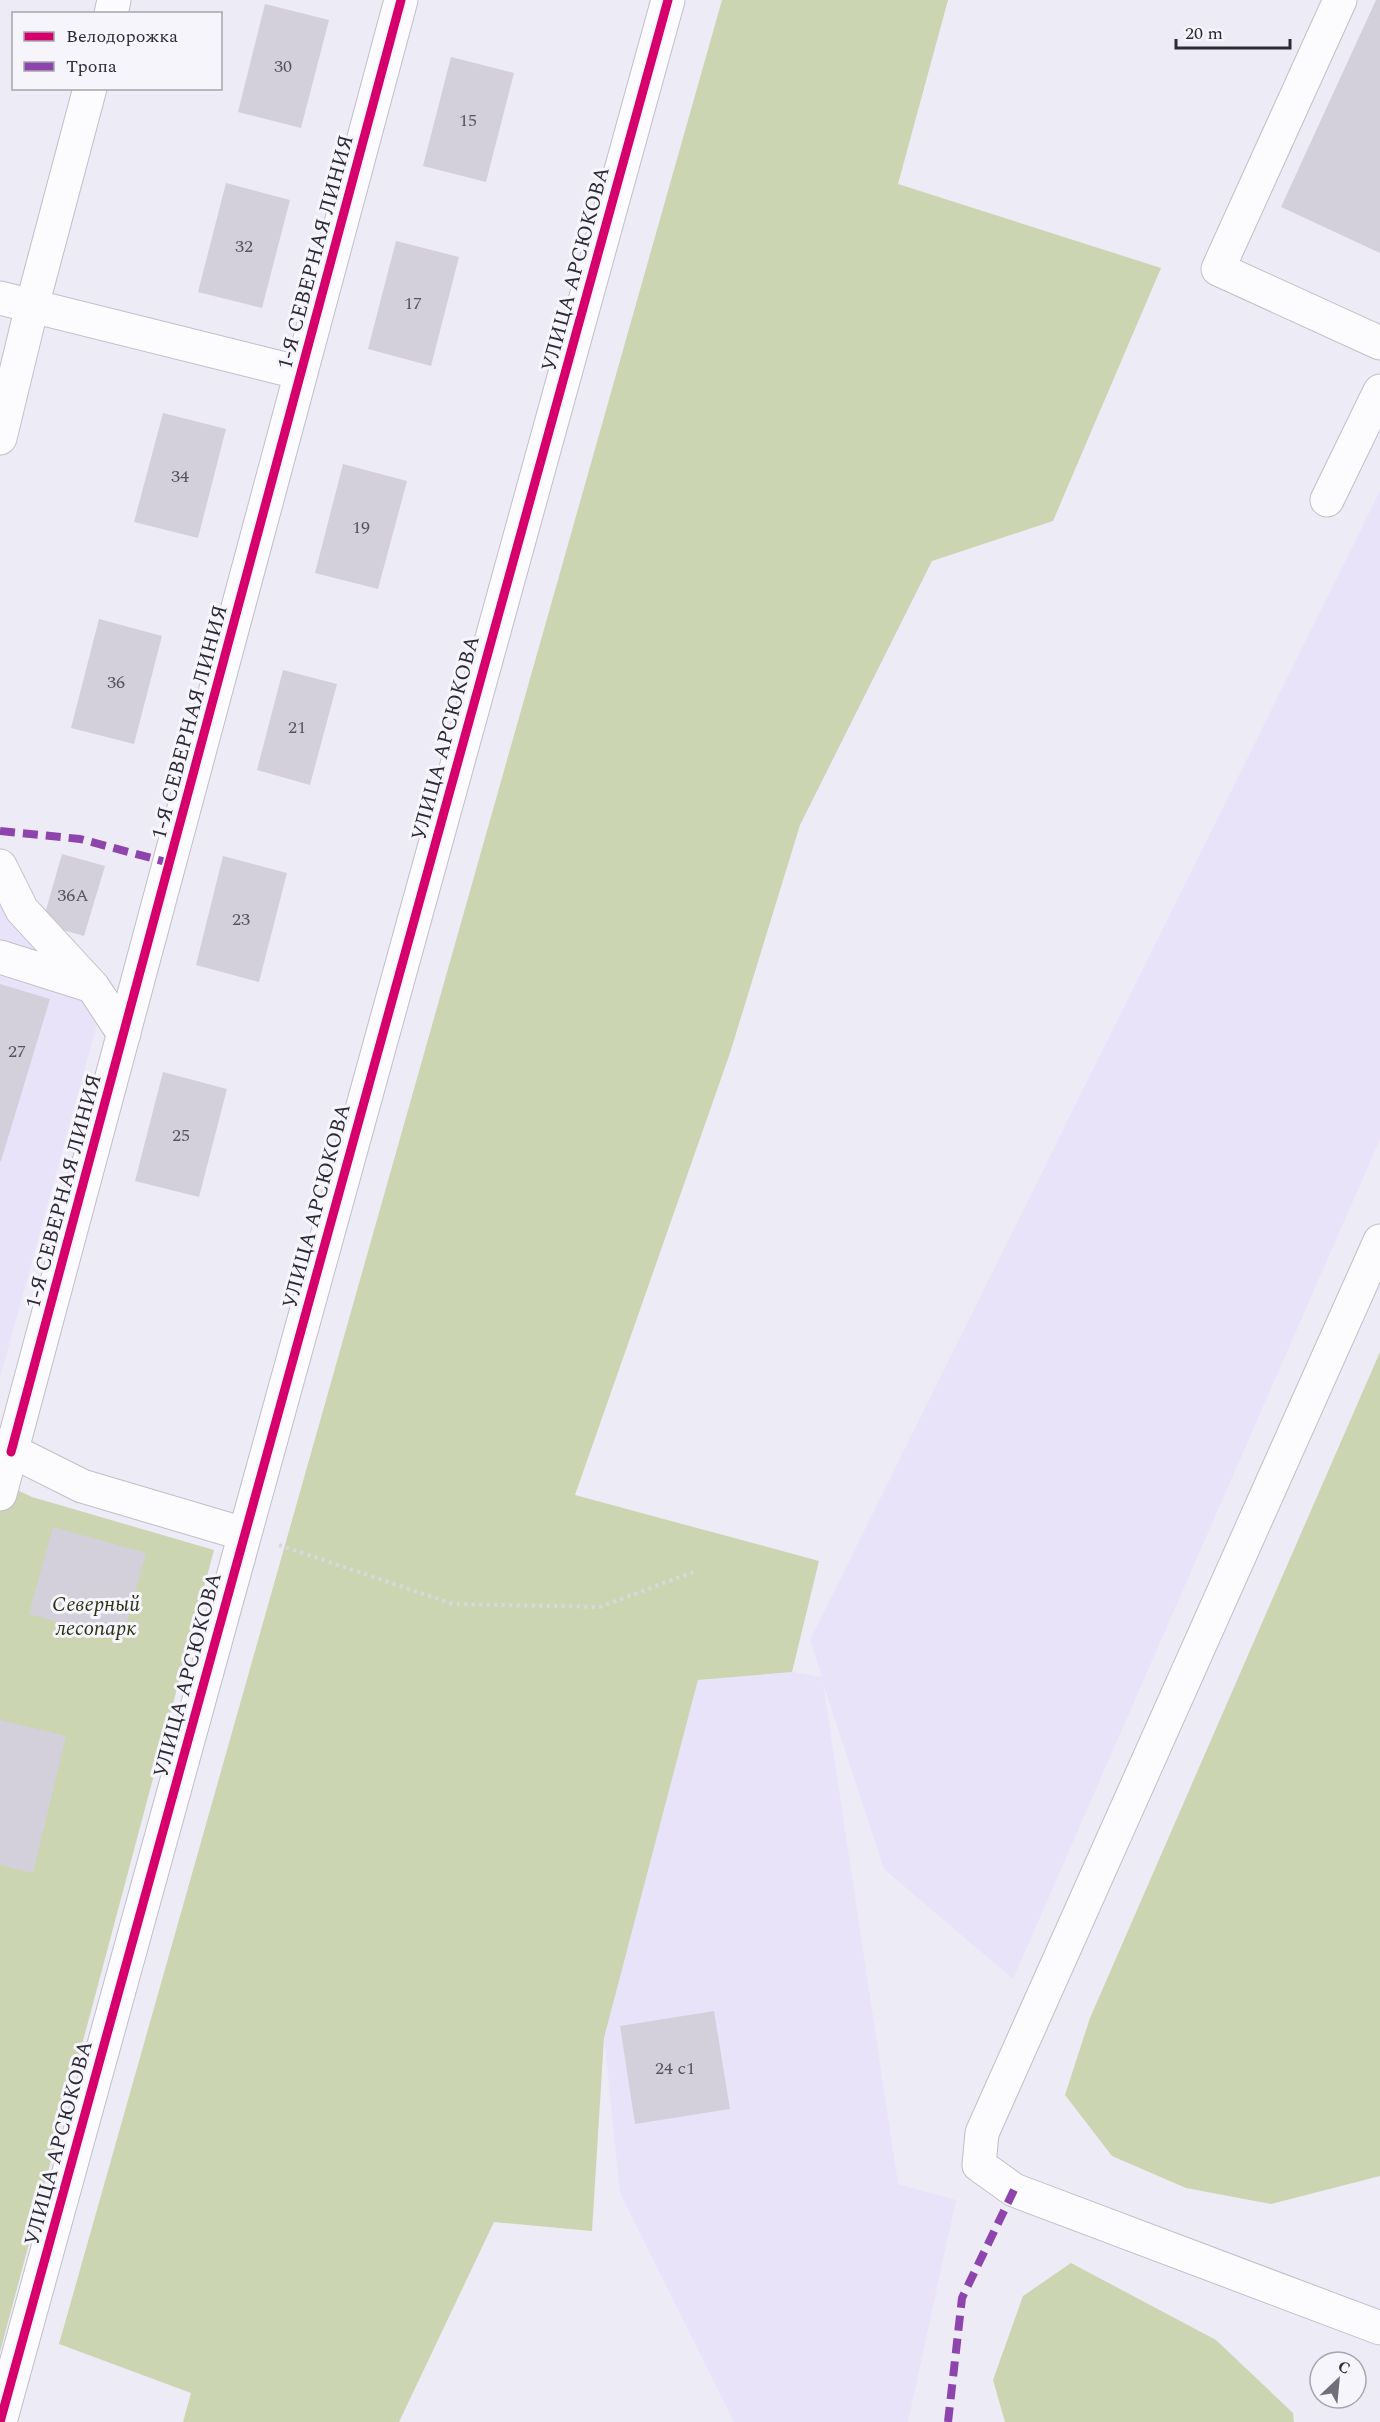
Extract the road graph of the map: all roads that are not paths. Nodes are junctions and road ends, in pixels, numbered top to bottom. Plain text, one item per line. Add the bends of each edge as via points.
1 (401, 0) edge
2 (668, 0) edge
3 (1340, 0) edge
4 (89, 90) edge
5 (0, 298) edge
6 (32, 306) junction
7 (1380, 343) edge
8 (301, 373) junction
9 (1380, 391) edge
10 (0, 438) edge
11 (1327, 500) dead end
12 (0, 866) edge
13 (0, 957) edge
14 (93, 987) junction
15 (124, 1034) junction
16 (1380, 1241) edge
17 (5, 1449) edge
18 (0, 1494) edge
19 (244, 1534) junction
20 (1380, 2328) edge
21 (0, 2422) edge

1 - 8 street, 1-Я СЕВЕРНАЯ ЛИНИЯ
2 - 19 street, УЛИЦА АРСЮКОВА
3 - 7 street via 1218,269
4 - 6 street
5 - 6 street
6 - 8 street
6 - 10 street
8 - 15 street, 1-Я СЕВЕРНАЯ ЛИНИЯ
9 - 11 street
12 - 14 street via 22,910
13 - 14 street
14 - 15 street
15 - 17 street, 1-Я СЕВЕРНАЯ ЛИНИЯ
16 - 20 street via 982,2133 979,2165 1014,2190
17 - 18 street, 1-Я СЕВЕРНАЯ ЛИНИЯ
17 - 19 street via 82,1486
19 - 21 street, УЛИЦА АРСЮКОВА

